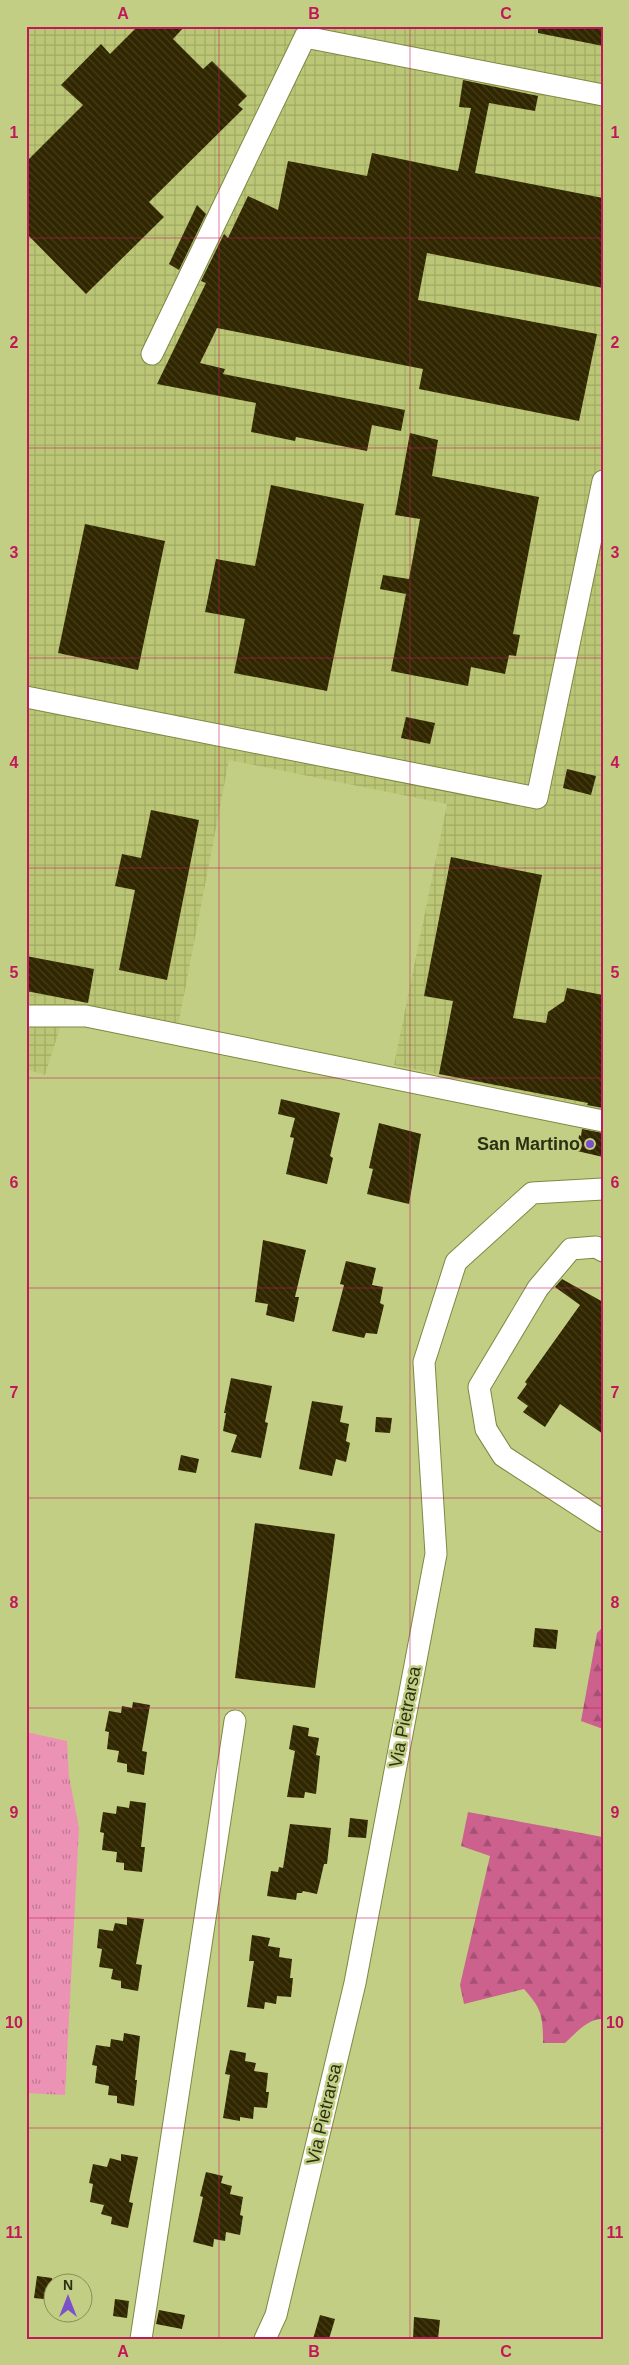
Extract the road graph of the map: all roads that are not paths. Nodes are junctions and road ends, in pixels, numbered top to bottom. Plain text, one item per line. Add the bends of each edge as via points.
1 (300, 32) edge
2 (603, 95) edge
3 (152, 354) dead end
4 (603, 481) edge
5 (26, 697) edge
6 (26, 1016) edge
7 (603, 1121) edge
8 (603, 1188) edge
9 (603, 1251) edge
10 (603, 1521) edge
11 (235, 1721) dead end
12 (141, 2339) edge
13 (265, 2339) edge

1 - 2 street
1 - 3 street
4 - 5 street via 537,798
6 - 7 street via 86,1016
8 - 13 street, Via Pietrarsa via 532,1193 456,1262 424,1362 436,1554 355,1983 276,2315
9 - 10 street via 596,1247 571,1249 538,1288 479,1387 486,1429 503,1456
11 - 12 street

